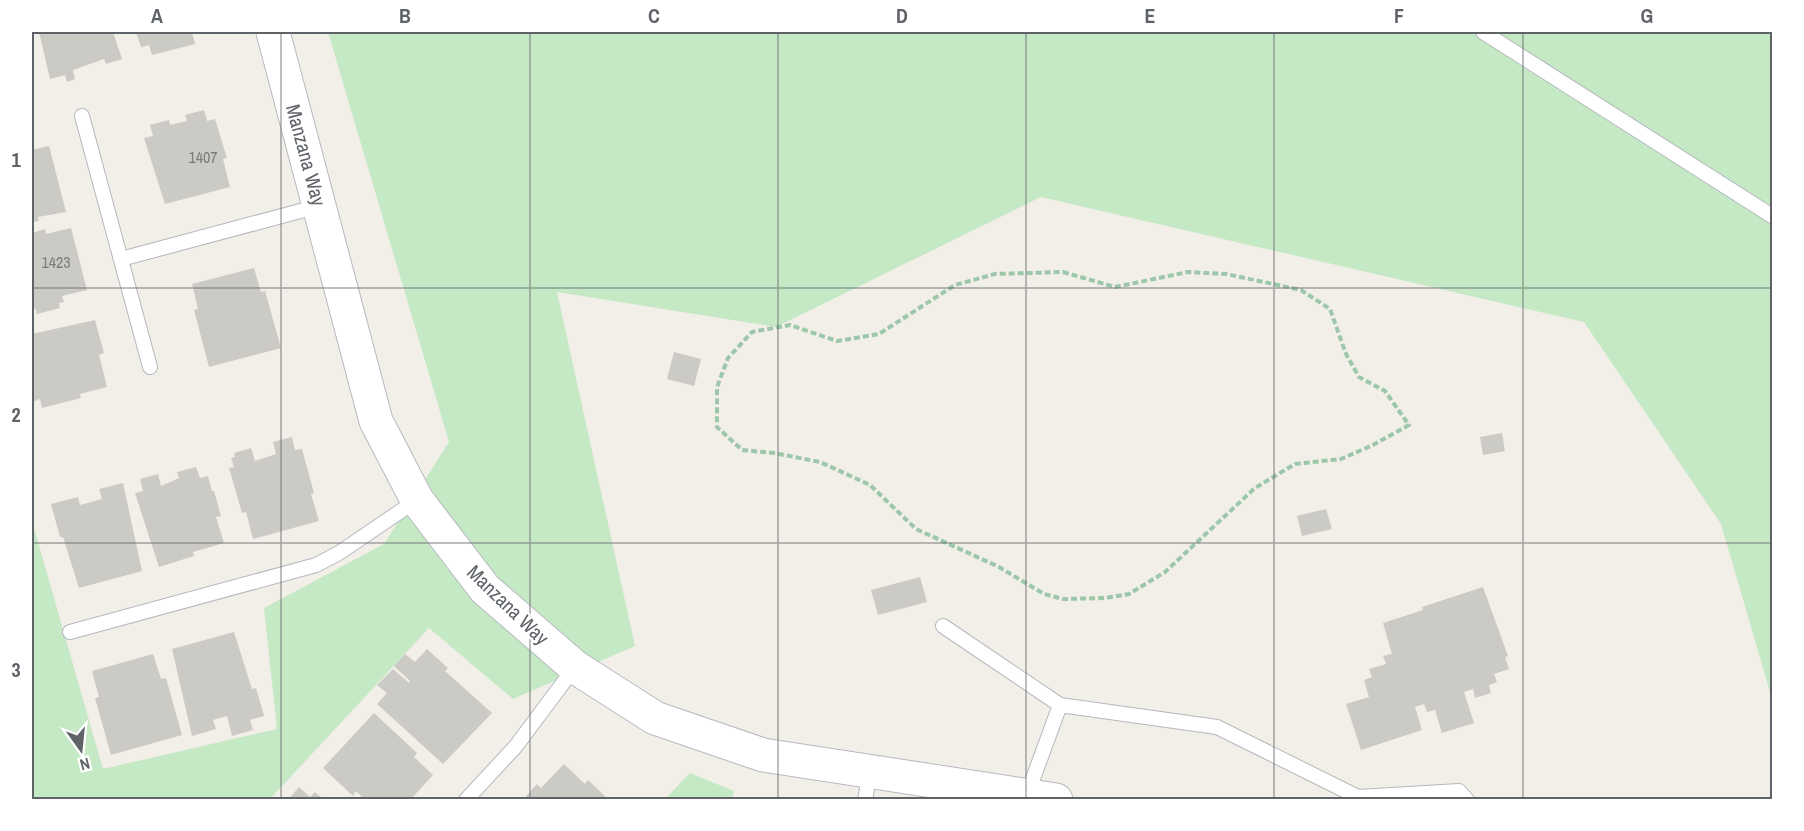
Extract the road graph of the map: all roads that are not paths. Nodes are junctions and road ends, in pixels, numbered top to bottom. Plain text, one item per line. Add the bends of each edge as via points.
1 (273, 32) edge
2 (1483, 32) edge
3 (82, 116) dead end
4 (319, 206) junction
5 (1773, 216) edge
6 (121, 259) junction
7 (150, 367) dead end
8 (417, 500) junction
9 (943, 626) dead end
10 (70, 632) dead end
11 (575, 667) junction
12 (1060, 705) junction
13 (868, 786) edge
14 (1041, 797) edge
15 (466, 800) edge
16 (1467, 800) edge

1 - 4 street, Manzana Way
2 - 5 lane
3 - 6 lane
4 - 6 lane
4 - 8 street, Manzana Way via 376,421
6 - 7 lane
8 - 10 lane via 316,565
8 - 11 street, Manzana Way via 486,589
9 - 12 lane
11 - 13 street, Manzana Way via 655,718
11 - 15 lane via 516,746
12 - 14 lane
12 - 16 lane via 1217,727 1358,797 1459,791
13 - 14 street, Manzana Way

